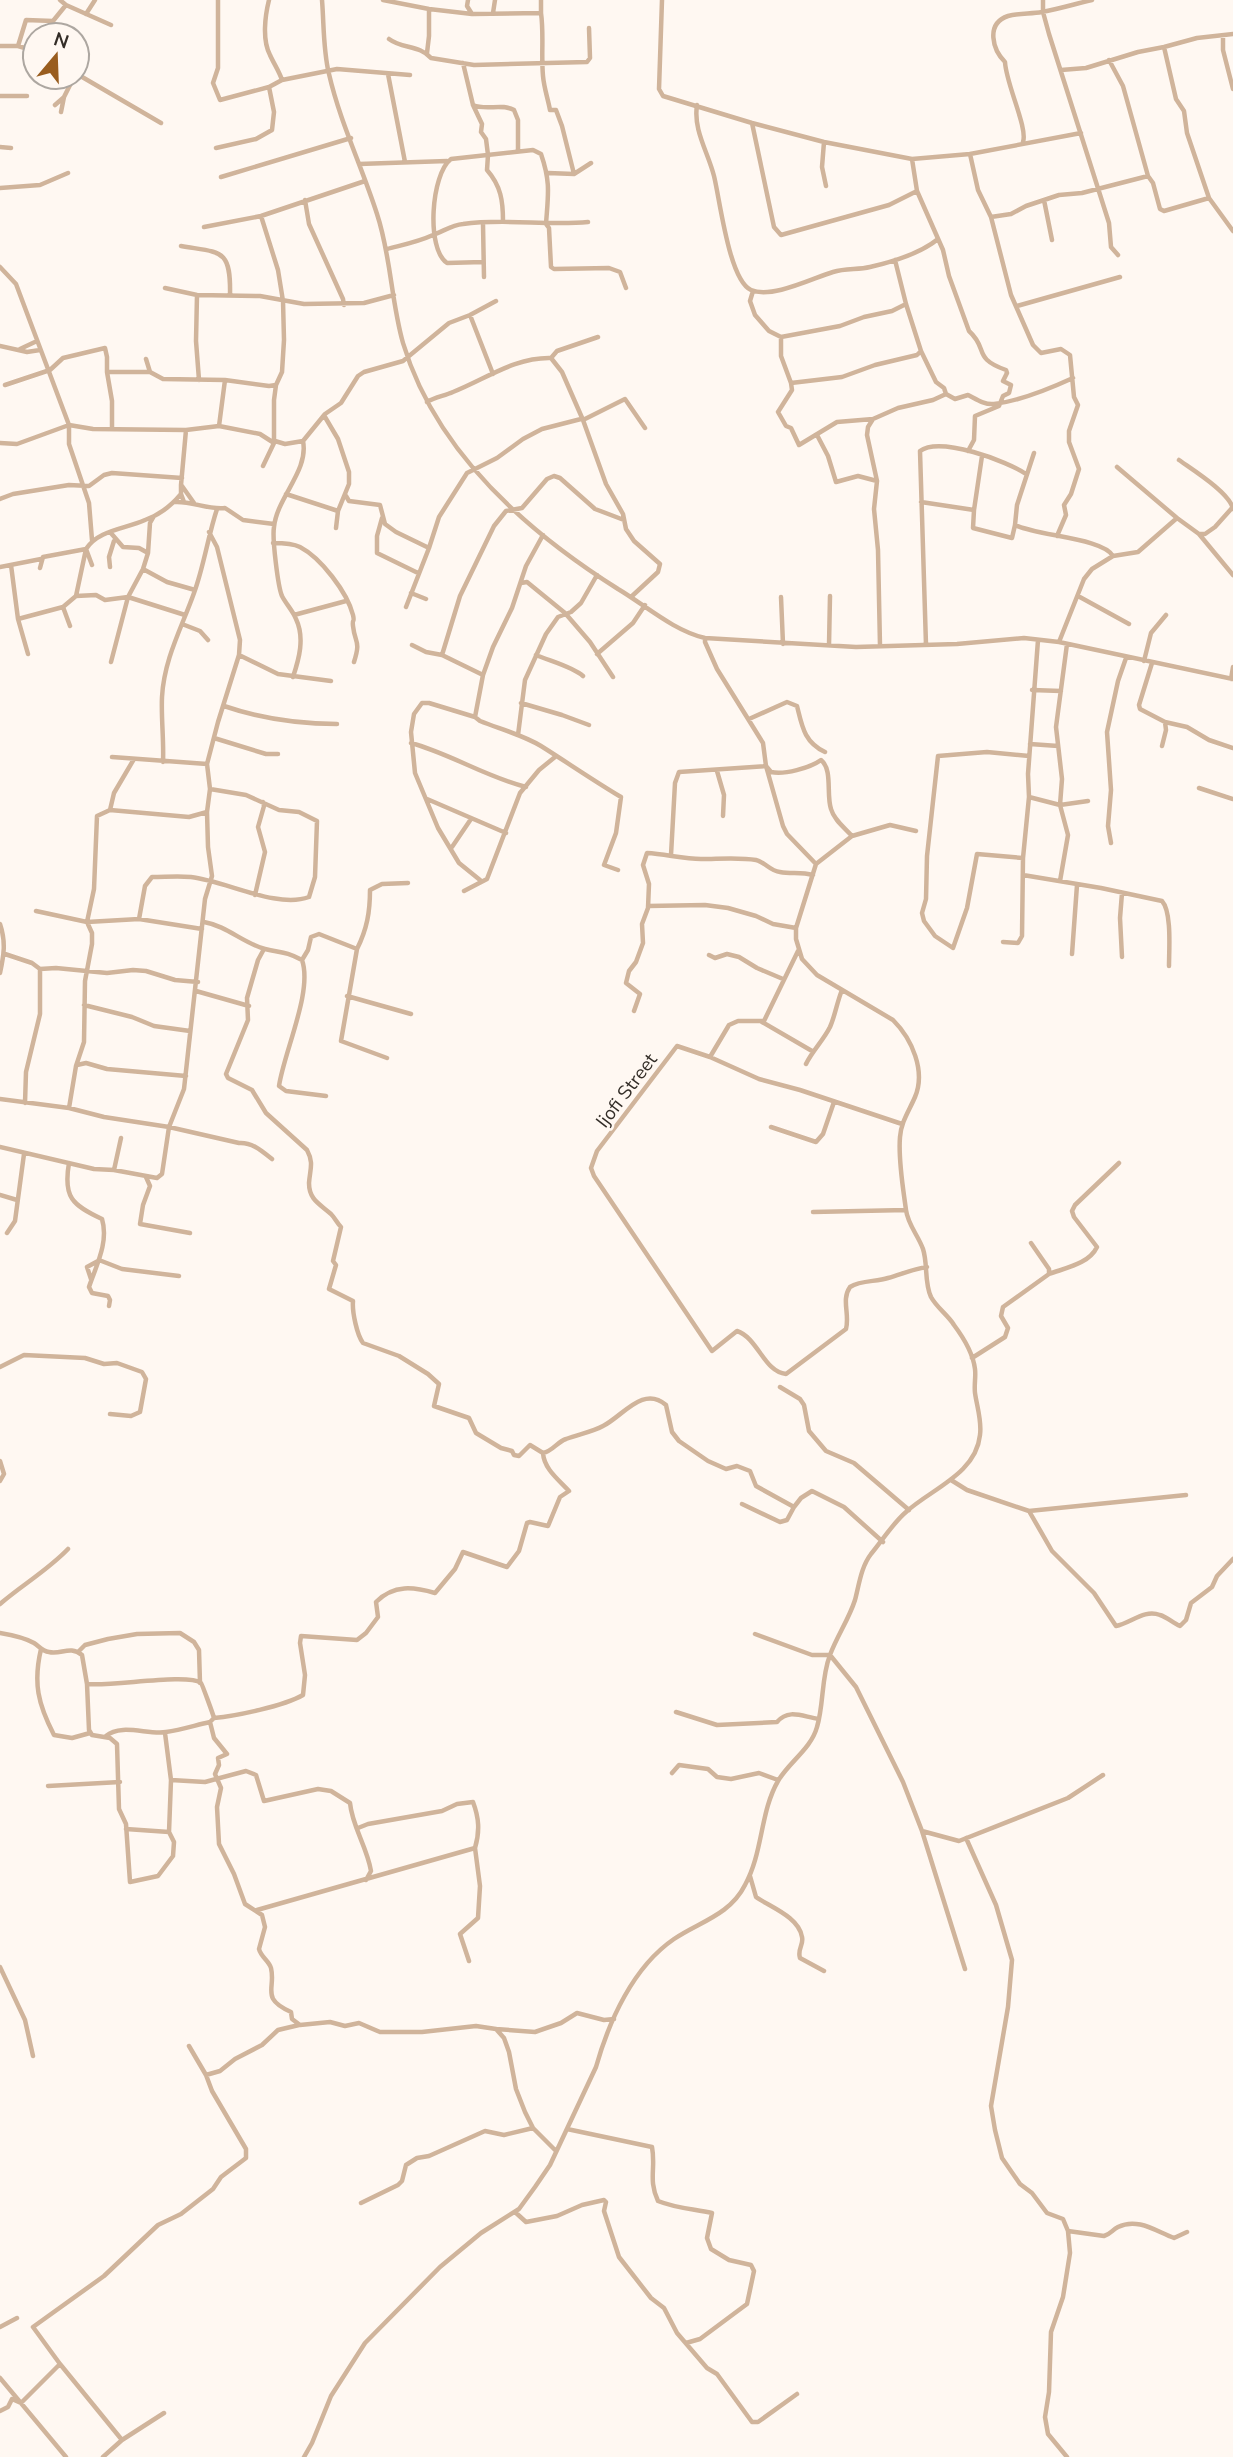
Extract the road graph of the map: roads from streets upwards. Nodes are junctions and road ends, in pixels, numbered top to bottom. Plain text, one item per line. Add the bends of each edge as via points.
1 (60, 0) edge
2 (95, 0) edge
3 (218, 0) edge
4 (269, 0) edge
5 (322, 0) edge
6 (383, 0) edge
7 (468, 0) edge
8 (495, 0) edge
9 (541, 0) edge
10 (662, 0) edge
11 (1043, 0) edge
12 (1092, 0) edge
13 (66, 5) junction
14 (429, 9) junction
15 (1043, 12) junction
16 (493, 13) junction
17 (541, 13) junction
18 (86, 14) junction
19 (472, 14) junction
20 (26, 21) edge
21 (53, 21) joint
22 (110, 26) dead end
23 (589, 28) dead end
24 (1233, 34) edge
25 (1223, 36) junction
26 (21, 39) edge
27 (389, 39) dead end
28 (0, 46) edge
29 (19, 46) joint
30 (1164, 47) junction
31 (427, 53) junction
32 (1109, 60) junction
33 (542, 62) junction
34 (463, 64) junction
35 (328, 71) junction
36 (1061, 71) junction
37 (388, 74) junction
38 (410, 75) dead end
39 (282, 80) junction
40 (91, 85) edge
41 (269, 87) junction
42 (1233, 89) edge
43 (67, 91) edge
44 (0, 96) edge
45 (27, 96) dead end
46 (64, 97) junction
47 (55, 104) dead end
48 (473, 105) junction
49 (697, 105) junction
50 (61, 112) dead end
51 (162, 123) dead end
52 (752, 123) junction
53 (1081, 133) junction
54 (351, 138) junction
55 (824, 142) junction
56 (1023, 143) junction
57 (0, 148) edge
58 (11, 148) dead end
59 (216, 148) dead end
60 (518, 151) junction
61 (970, 154) junction
62 (488, 155) junction
63 (912, 159) junction
64 (448, 160) junction
65 (405, 162) junction
66 (591, 163) dead end
67 (359, 164) junction
68 (68, 173) dead end
69 (548, 173) junction
70 (574, 174) junction
71 (1148, 176) junction
72 (221, 177) dead end
73 (365, 181) junction
74 (826, 186) dead end
75 (0, 188) edge
76 (1098, 188) junction
77 (917, 191) junction
78 (1209, 198) junction
79 (304, 200) junction
80 (1044, 200) junction
81 (261, 216) junction
82 (991, 216) junction
83 (503, 221) junction
84 (588, 222) dead end
85 (483, 223) junction
86 (546, 224) junction
87 (204, 227) dead end
88 (1233, 231) edge
89 (434, 235) junction
90 (938, 239) junction
91 (1052, 240) dead end
92 (181, 246) dead end
93 (387, 249) junction
94 (1118, 255) dead end
95 (895, 260) junction
96 (483, 262) junction
97 (0, 267) edge
98 (484, 277) dead end
99 (1119, 277) dead end
100 (165, 288) dead end
101 (626, 288) dead end
102 (753, 291) junction
103 (197, 295) junction
104 (230, 295) junction
105 (394, 295) junction
106 (283, 301) junction
107 (496, 301) dead end
108 (906, 304) junction
109 (344, 305) junction
110 (1017, 306) junction
111 (470, 315) junction
112 (598, 337) dead end
113 (780, 337) junction
114 (37, 341) junction
115 (0, 346) edge
116 (19, 349) junction
117 (40, 350) junction
118 (921, 351) junction
119 (408, 355) junction
120 (551, 358) junction
121 (146, 359) dead end
122 (50, 370) junction
123 (107, 372) junction
124 (150, 372) junction
125 (494, 374) junction
126 (1073, 378) junction
127 (199, 380) junction
128 (225, 380) junction
129 (791, 383) junction
130 (5, 385) dead end
131 (276, 385) junction
132 (946, 394) junction
133 (1000, 401) junction
134 (427, 402) junction
135 (325, 417) junction
136 (582, 419) junction
137 (873, 419) junction
138 (69, 425) junction
139 (219, 426) junction
140 (645, 428) dead end
141 (112, 429) junction
142 (186, 430) junction
143 (817, 435) junction
144 (303, 441) junction
145 (0, 443) edge
146 (274, 443) junction
147 (968, 451) junction
148 (1034, 453) dead end
149 (982, 455) junction
150 (1178, 460) dead end
151 (263, 466) dead end
152 (1116, 467) dead end
153 (475, 470) junction
154 (1026, 474) junction
155 (182, 478) junction
156 (877, 481) junction
157 (84, 485) junction
158 (181, 485) junction
159 (181, 494) junction
160 (286, 494) junction
161 (346, 496) junction
162 (0, 499) edge
163 (174, 502) junction
164 (184, 502) junction
165 (921, 502) junction
166 (194, 503) junction
167 (1232, 508) edge
168 (216, 509) junction
169 (516, 510) junction
170 (974, 510) junction
171 (338, 511) junction
172 (382, 518) junction
173 (1177, 518) junction
174 (624, 520) junction
175 (147, 522) junction
176 (274, 524) junction
177 (1015, 525) junction
178 (336, 528) dead end
179 (110, 532) junction
180 (209, 532) junction
181 (543, 534) junction
182 (1199, 534) junction
183 (1057, 536) junction
184 (92, 540) junction
185 (114, 540) junction
186 (273, 543) junction
187 (429, 548) junction
188 (86, 549) junction
189 (148, 553) junction
190 (1113, 556) junction
191 (41, 559) junction
192 (11, 565) junction
193 (92, 565) dead end
194 (0, 567) edge
195 (110, 567) dead end
196 (40, 568) dead end
197 (143, 569) junction
198 (418, 573) junction
199 (597, 575) junction
200 (1233, 575) edge
201 (521, 583) junction
202 (195, 590) junction
203 (411, 593) junction
204 (76, 596) junction
205 (830, 596) dead end
206 (1078, 596) junction
207 (128, 597) junction
208 (631, 597) junction
209 (781, 597) dead end
210 (426, 598) dead end
211 (346, 601) junction
212 (645, 605) junction
213 (63, 607) junction
214 (406, 607) dead end
215 (565, 613) junction
216 (185, 615) junction
217 (294, 615) junction
218 (1166, 615) dead end
219 (18, 619) junction
220 (182, 624) junction
221 (1129, 624) dead end
222 (70, 626) dead end
223 (705, 638) junction
224 (208, 640) dead end
225 (1038, 640) junction
226 (1059, 642) junction
227 (783, 644) junction
228 (1067, 644) junction
229 (412, 645) dead end
230 (829, 645) junction
231 (926, 645) junction
232 (880, 646) junction
233 (28, 654) dead end
234 (597, 654) junction
235 (239, 655) junction
236 (442, 655) junction
237 (536, 655) junction
238 (1126, 658) junction
239 (1144, 661) junction
240 (111, 662) dead end
241 (354, 662) dead end
242 (1152, 663) junction
243 (1233, 667) edge
244 (483, 675) junction
245 (293, 677) junction
246 (583, 677) dead end
247 (613, 677) dead end
248 (1232, 679) edge
249 (331, 681) dead end
250 (1032, 690) junction
251 (1060, 691) junction
252 (521, 703) junction
253 (224, 706) junction
254 (475, 717) junction
255 (748, 719) junction
256 (1165, 722) junction
257 (337, 724) dead end
258 (589, 725) dead end
259 (518, 735) junction
260 (214, 738) junction
261 (411, 743) junction
262 (1030, 744) junction
263 (1058, 746) junction
264 (1162, 746) dead end
265 (1233, 748) edge
266 (825, 752) dead end
267 (278, 754) dead end
268 (112, 757) dead end
269 (555, 757) junction
270 (1029, 757) junction
271 (134, 759) junction
272 (163, 762) junction
273 (207, 764) junction
274 (766, 766) junction
275 (718, 771) junction
276 (526, 788) junction
277 (1199, 788) dead end
278 (210, 789) junction
279 (1029, 797) junction
280 (426, 799) junction
281 (1233, 799) edge
282 (262, 801) junction
283 (1088, 801) dead end
284 (1060, 805) junction
285 (110, 810) junction
286 (207, 812) junction
287 (723, 816) dead end
288 (471, 819) junction
289 (916, 831) dead end
290 (506, 833) junction
291 (852, 836) junction
292 (1111, 843) dead end
293 (451, 848) junction
294 (671, 855) junction
295 (1023, 858) junction
296 (816, 864) junction
297 (618, 870) dead end
298 (813, 875) junction
299 (1023, 875) junction
300 (480, 880) junction
301 (211, 881) junction
302 (1060, 881) junction
303 (408, 883) dead end
304 (1077, 885) junction
305 (464, 891) dead end
306 (1122, 893) junction
307 (255, 895) junction
308 (648, 906) junction
309 (36, 911) dead end
310 (139, 919) junction
311 (87, 922) junction
312 (204, 922) junction
313 (0, 924) edge
314 (796, 928) junction
315 (202, 929) junction
316 (1003, 942) dead end
317 (264, 949) junction
318 (357, 949) junction
319 (798, 950) junction
320 (5, 954) junction
321 (1072, 954) dead end
322 (709, 955) dead end
323 (1122, 957) dead end
324 (302, 960) junction
325 (1169, 966) dead end
326 (40, 969) junction
327 (86, 972) junction
328 (0, 973) edge
329 (783, 979) junction
330 (198, 982) junction
331 (842, 990) junction
332 (197, 991) junction
333 (347, 996) junction
334 (84, 1005) junction
335 (248, 1006) junction
336 (634, 1011) dead end
337 (411, 1014) dead end
338 (762, 1022) junction
339 (190, 1031) junction
340 (812, 1051) junction
341 (710, 1057) junction
342 (387, 1058) dead end
343 (806, 1064) dead end
344 (76, 1066) junction
345 (186, 1076) junction
346 (326, 1096) dead end
347 (0, 1099) edge
348 (834, 1102) junction
349 (25, 1103) junction
350 (69, 1108) junction
351 (902, 1124) junction
352 (169, 1127) junction
353 (771, 1127) dead end
354 (121, 1138) dead end
355 (0, 1147) edge
356 (24, 1154) junction
357 (272, 1159) dead end
358 (69, 1163) junction
359 (1119, 1163) dead end
360 (114, 1170) junction
361 (145, 1176) junction
362 (0, 1195) edge
363 (17, 1200) junction
364 (906, 1210) junction
365 (813, 1212) dead end
366 (7, 1233) dead end
367 (190, 1233) dead end
368 (1031, 1244) dead end
369 (99, 1260) junction
370 (927, 1267) junction
371 (1049, 1275) junction
372 (179, 1276) dead end
373 (91, 1280) junction
374 (109, 1306) dead end
375 (972, 1357) junction
376 (0, 1367) edge
377 (780, 1387) dead end
378 (110, 1414) dead end
379 (543, 1453) junction
380 (0, 1461) edge
381 (951, 1480) junction
382 (0, 1481) edge
383 (1186, 1495) dead end
384 (742, 1504) dead end
385 (794, 1507) junction
386 (909, 1510) junction
387 (1030, 1511) junction
388 (883, 1542) junction
389 (68, 1549) dead end
390 (1233, 1559) edge
391 (0, 1604) edge
392 (0, 1633) edge
393 (755, 1634) dead end
394 (41, 1649) junction
395 (78, 1652) junction
396 (830, 1654) junction
397 (200, 1683) junction
398 (87, 1684) junction
399 (676, 1712) dead end
400 (819, 1719) junction
401 (212, 1720) junction
402 (90, 1732) junction
403 (165, 1733) junction
404 (106, 1737) junction
405 (672, 1773) dead end
406 (1103, 1775) dead end
407 (216, 1778) junction
408 (171, 1780) junction
409 (778, 1780) junction
410 (120, 1782) junction
411 (48, 1786) dead end
412 (358, 1828) junction
413 (126, 1829) junction
414 (922, 1831) junction
415 (169, 1832) junction
416 (966, 1838) junction
417 (475, 1848) junction
418 (750, 1875) junction
419 (365, 1881) junction
420 (256, 1911) junction
421 (469, 1961) dead end
422 (0, 1968) edge
423 (965, 1969) dead end
424 (824, 1971) dead end
425 (615, 2019) junction
426 (300, 2025) junction
427 (496, 2029) junction
428 (189, 2046) dead end
429 (33, 2056) dead end
430 (206, 2075) junction
431 (533, 2128) junction
432 (567, 2129) junction
433 (556, 2151) junction
434 (361, 2203) dead end
435 (515, 2212) junction
436 (1068, 2231) junction
437 (1187, 2232) dead end
438 (17, 2318) dead end
439 (0, 2327) edge
440 (686, 2343) junction
441 (60, 2364) junction
442 (0, 2378) edge
443 (797, 2394) dead end
444 (21, 2403) junction
445 (0, 2411) edge
446 (164, 2413) dead end
447 (122, 2440) junction
448 (66, 2457) edge
449 (103, 2457) edge
450 (304, 2457) edge
451 (1067, 2457) edge

1 - 13 street
2 - 18 street
3 - 41 street via 218,68 213,83 218,98
4 - 39 street via 265,16 268,53
5 - 35 street
6 - 14 street
7 - 19 street
8 - 16 street
9 - 17 street
10 - 49 street via 660,93
11 - 15 street
12 - 15 street
13 - 18 street
13 - 21 street
14 - 19 street
14 - 31 street
15 - 36 street
15 - 56 street via 1002,19 994,33 995,52 1005,62 1024,129
16 - 17 street
16 - 19 street
17 - 33 street
18 - 22 street
20 - 21 street
23 - 33 street via 589,61
24 - 25 street
25 - 30 street
25 - 42 street
26 - 29 street
27 - 31 street
28 - 29 street
30 - 32 street
30 - 78 street
31 - 34 street via 431,58
32 - 36 street
32 - 71 street via 1123,86
33 - 34 street
33 - 70 street via 550,110 556,110
34 - 48 street
35 - 37 street
35 - 39 street
35 - 54 street
36 - 53 street
37 - 38 street
37 - 65 street
39 - 41 street
40 - 51 street
41 - 59 street via 272,130 256,139
43 - 46 street
44 - 45 street
46 - 47 street
46 - 50 street
48 - 60 street via 514,110
48 - 62 street
49 - 52 street
49 - 102 street via 698,127 729,249 745,286
52 - 55 street
52 - 77 street via 774,227 781,235 880,208
53 - 56 street
53 - 76 street
54 - 67 street
54 - 72 street
55 - 63 street
55 - 74 street
56 - 61 street
57 - 58 street
60 - 62 street
60 - 69 street via 537,151
61 - 63 street
61 - 82 street via 978,190
62 - 64 street
62 - 83 street via 487,170 503,201
63 - 77 street
64 - 65 street
64 - 89 street via 436,188
65 - 67 street
66 - 70 street
67 - 73 street
68 - 75 street via 40,185
69 - 70 street
69 - 86 street
71 - 76 street
71 - 78 street via 1157,192 1157,205 1164,211
73 - 79 street
73 - 93 street
76 - 80 street
76 - 94 street via 1111,247
77 - 90 street
78 - 88 street
79 - 81 street
79 - 109 street
80 - 82 street via 1011,214
80 - 91 street
81 - 87 street
81 - 106 street
82 - 110 street
83 - 85 street
83 - 86 street
84 - 86 street
85 - 89 street via 464,224
85 - 96 street
86 - 101 street via 551,267 614,269
89 - 93 street
89 - 96 street via 440,257 447,263
90 - 95 street
90 - 133 street via 969,331 985,359 1006,370 1003,381 1011,385
92 - 104 street via 225,257 231,271
93 - 105 street
95 - 102 street via 849,268 787,288
95 - 108 street
96 - 98 street
97 - 114 street via 16,284
99 - 110 street
100 - 103 street
102 - 113 street via 750,301 755,315
103 - 104 street
103 - 127 street
104 - 106 street
105 - 109 street
105 - 119 street
106 - 109 street
106 - 131 street via 282,372
107 - 111 street
108 - 113 street via 840,326
108 - 118 street
110 - 126 street via 1036,350 1044,354 1065,351 1070,355
111 - 119 street via 449,323
111 - 125 street
112 - 120 street via 557,351
113 - 129 street
114 - 116 street
114 - 117 street
115 - 116 street
116 - 117 street
117 - 122 street
118 - 129 street via 842,377
118 - 132 street
119 - 134 street
119 - 135 street via 403,361 358,376 341,403
120 - 125 street via 517,362
120 - 136 street
121 - 124 street
122 - 123 street via 63,358 105,348
122 - 130 street
122 - 138 street
123 - 124 street
123 - 141 street
124 - 127 street via 163,379
125 - 134 street
126 - 133 street
126 - 183 street via 1078,411 1069,442 1079,469
127 - 128 street
128 - 131 street
128 - 139 street
129 - 143 street via 792,390 778,412 799,445
131 - 146 street
132 - 133 street via 955,399 968,396 986,403
132 - 137 street
133 - 147 street via 993,410 975,416 974,440
134 - 153 street
135 - 144 street
135 - 161 street via 344,456 349,484
136 - 140 street via 625,399
136 - 153 street via 542,429
136 - 174 street
137 - 143 street via 837,422
137 - 156 street via 867,435
138 - 141 street
138 - 145 street via 17,444
138 - 157 street via 69,444
139 - 142 street
139 - 146 street via 260,434
141 - 142 street
142 - 155 street
143 - 156 street via 836,482 858,476
144 - 146 street
144 - 160 street via 302,463
146 - 151 street
147 - 149 street
147 - 165 street via 930,447 920,451
148 - 154 street
149 - 154 street
149 - 170 street
150 - 167 street via 1213,486
152 - 173 street
153 - 169 street
153 - 187 street via 467,473 444,509
154 - 177 street
155 - 157 street via 112,473
155 - 158 street
156 - 232 street via 874,509
157 - 162 street
157 - 184 street
158 - 159 street
158 - 166 street
159 - 163 street
159 - 164 street
160 - 171 street
160 - 176 street
161 - 171 street
161 - 172 street via 349,501 380,505
163 - 164 street
163 - 175 street
164 - 166 street
165 - 170 street
165 - 231 street
166 - 168 street
167 - 182 street via 1208,533
168 - 176 street via 233,511 243,520
168 - 180 street
169 - 174 street via 554,476 595,509
169 - 181 street
169 - 236 street via 506,511 494,526 460,596
170 - 177 street via 973,528 982,532 1012,538
171 - 178 street
172 - 187 street via 396,532
172 - 198 street via 377,553
173 - 182 street
173 - 190 street via 1138,552
174 - 208 street via 634,541 660,564 658,572
175 - 179 street
175 - 189 street
176 - 186 street
177 - 183 street
179 - 184 street
179 - 185 street
180 - 202 street
180 - 235 street via 217,547 240,640
181 - 199 street
181 - 201 street
182 - 200 street
183 - 190 street via 1102,545
184 - 188 street
185 - 189 street
185 - 195 street
186 - 211 street via 301,547 325,568
186 - 217 street via 279,586
187 - 198 street
188 - 191 street
188 - 193 street
188 - 204 street
189 - 197 street
190 - 206 street via 1092,569
191 - 192 street
191 - 196 street
192 - 194 street
192 - 219 street
197 - 202 street
197 - 207 street
198 - 203 street
199 - 208 street
199 - 215 street via 581,603
201 - 215 street via 527,582
201 - 244 street
202 - 216 street
203 - 210 street
203 - 214 street
204 - 207 street
204 - 213 street
205 - 230 street
206 - 221 street
206 - 226 street
207 - 216 street
207 - 240 street
208 - 212 street
209 - 227 street
211 - 217 street
211 - 241 street via 358,641
212 - 223 street via 692,635
212 - 234 street via 634,624
213 - 219 street
213 - 222 street
215 - 234 street
215 - 237 street via 546,634
216 - 220 street
217 - 245 street via 301,646
218 - 239 street via 1151,633
219 - 233 street
220 - 224 street
220 - 272 street via 171,650 162,697
223 - 227 street
223 - 255 street
225 - 226 street
225 - 231 street
225 - 250 street
226 - 228 street
227 - 230 street
228 - 238 street
228 - 251 street
229 - 236 street
230 - 232 street
231 - 232 street
234 - 247 street
235 - 245 street
235 - 253 street
236 - 244 street
237 - 246 street
237 - 252 street
238 - 239 street
238 - 292 street via 1107,732
239 - 242 street
242 - 248 street
242 - 256 street via 1139,705
243 - 248 street
244 - 254 street
245 - 249 street
250 - 251 street
250 - 262 street
251 - 263 street
252 - 258 street
252 - 259 street
253 - 257 street via 274,720
253 - 260 street
254 - 259 street
254 - 261 street via 422,703 414,714
255 - 266 street via 788,702 797,706 807,738
255 - 274 street via 763,743
256 - 264 street
256 - 265 street
259 - 269 street
260 - 267 street
260 - 273 street
261 - 276 street
261 - 280 street via 415,773
262 - 263 street
262 - 270 street
263 - 284 street
268 - 271 street
269 - 276 street
269 - 297 street via 621,797 616,833 604,865
270 - 279 street
270 - 295 street via 987,752 938,756 922,913 935,936 953,948 967,908 977,854
271 - 272 street
271 - 285 street via 114,793
272 - 273 street
273 - 278 street
274 - 275 street
274 - 291 street via 777,774 824,762 830,807
274 - 296 street via 787,834
275 - 287 street
275 - 294 street via 677,773
276 - 290 street via 511,812
277 - 281 street
278 - 282 street
278 - 286 street
279 - 284 street
279 - 295 street
280 - 288 street
280 - 293 street
282 - 307 street via 258,827 265,852
282 - 307 street via 317,821 316,869 309,897 297,901
283 - 284 street
284 - 302 street via 1068,835
285 - 286 street via 189,817
285 - 311 street via 97,816 94,889
286 - 301 street
288 - 290 street
288 - 293 street
289 - 291 street via 890,825
290 - 300 street via 487,878
291 - 296 street
293 - 300 street via 459,863
294 - 298 street via 754,860 776,872
294 - 308 street via 647,853 643,865 649,884
295 - 299 street
296 - 298 street
298 - 314 street
299 - 302 street
299 - 316 street via 1021,941
300 - 305 street
301 - 307 street
301 - 310 street via 152,877 145,886
301 - 312 street
302 - 304 street
303 - 318 street via 382,884 370,890 370,911
304 - 306 street
304 - 321 street
306 - 323 street
306 - 325 street via 1155,898 1166,905
308 - 314 street via 728,908
308 - 336 street via 642,924 643,943 626,983 640,994
309 - 311 street
310 - 311 street
310 - 315 street
311 - 327 street via 92,944
312 - 315 street
312 - 317 street via 217,924
313 - 320 street
314 - 319 street
315 - 330 street
317 - 324 street via 286,951
317 - 335 street
318 - 324 street via 319,934 311,937
318 - 333 street
319 - 329 street
319 - 331 street via 807,968
320 - 326 street
320 - 328 street
322 - 329 street via 740,957
324 - 346 street via 300,1005 279,1086
326 - 327 street
326 - 349 street via 40,1014 26,1072
327 - 330 street via 146,971
327 - 334 street
329 - 338 street
330 - 332 street
331 - 340 street via 830,1027
331 - 351 street via 893,1020 913,1051 918,1087
332 - 335 street
332 - 339 street
333 - 337 street
333 - 342 street via 341,1041
334 - 339 street via 154,1026
334 - 344 street via 83,1042
335 - 379 street via 248,1020 226,1074 252,1090 266,1113 311,1157 309,1181 314,1200 341,1227 329,1289 352,1301 360,1340 428,1374 439,1384 434,1406 469,1418 476,1433 487,1440 519,1456 530,1445
338 - 340 street
338 - 341 street via 729,1025
339 - 345 street
340 - 343 street
341 - 348 street, Ijofi Street via 759,1079
341 - 370 street, Ijofi Street via 677,1046 597,1151 591,1168 712,1351 737,1331 750,1339 772,1367 786,1374 846,1328 845,1300 855,1283
344 - 345 street via 86,1063
344 - 350 street
345 - 352 street
347 - 349 street
348 - 351 street, Ijofi Street
348 - 353 street via 823,1135 816,1142
349 - 350 street
350 - 352 street
351 - 364 street
352 - 357 street via 254,1146
352 - 361 street via 162,1174 158,1178
354 - 360 street
355 - 356 street
356 - 358 street
356 - 363 street
358 - 360 street
358 - 369 street via 67,1193 104,1225
359 - 371 street via 1072,1211 1097,1247 1095,1251 1083,1262
360 - 361 street
361 - 367 street via 150,1186 140,1224
362 - 363 street
363 - 366 street via 15,1222
364 - 365 street
364 - 370 street
368 - 371 street
369 - 372 street via 122,1269
369 - 373 street
369 - 373 street via 87,1267
370 - 375 street via 930,1296 953,1322
371 - 375 street via 1003,1307 1008,1328 1005,1337
373 - 374 street via 90,1292 108,1296
375 - 381 street via 978,1446
376 - 378 street via 24,1355 85,1358 142,1372 146,1379 140,1412
377 - 386 street via 800,1399 808,1431 826,1451 854,1463
379 - 385 street via 605,1425 638,1401 657,1399 666,1405 672,1432 688,1448 726,1469 737,1466 750,1471 756,1486
379 - 401 street via 556,1479 569,1491 560,1497 548,1526 527,1523 519,1551 507,1567 463,1552 435,1593 415,1587 380,1598 376,1602 378,1618 357,1640 301,1636 303,1695
380 - 382 street via 4,1474
381 - 386 street
381 - 387 street
383 - 387 street
384 - 385 street via 780,1522 787,1520
385 - 388 street via 812,1490 844,1507
386 - 388 street
387 - 390 street via 1052,1551 1094,1593 1116,1626 1150,1614 1181,1626 1191,1603 1212,1587
388 - 396 street via 865,1565
389 - 391 street
392 - 394 street via 21,1637
393 - 396 street via 812,1655
394 - 395 street
394 - 402 street via 36,1671 40,1705 54,1735 72,1738
395 - 397 street via 85,1645 108,1639 180,1633 199,1650
395 - 398 street
396 - 400 street
396 - 414 street via 856,1687
397 - 398 street via 175,1678
397 - 401 street
398 - 402 street
399 - 400 street via 717,1725 777,1722 790,1712
400 - 409 street via 808,1745
401 - 403 street
401 - 407 street via 214,1738 228,1754 218,1758
402 - 404 street via 97,1738
403 - 404 street via 126,1731
403 - 408 street
404 - 410 street via 117,1744
405 - 409 street via 685,1764 708,1769 717,1777 760,1773
406 - 416 street via 1069,1798
407 - 408 street via 205,1782
407 - 412 street via 246,1771 257,1774 264,1801 331,1791 350,1803 351,1818
407 - 420 street via 220,1788 219,1844 245,1904
408 - 415 street
409 - 418 street
410 - 411 street
410 - 413 street via 119,1809
412 - 417 street via 473,1802 479,1834
412 - 419 street via 371,1871
413 - 415 street
413 - 415 street via 130,1882 158,1876 169,1862 174,1842
414 - 416 street via 959,1841
414 - 423 street
416 - 436 street via 996,1905 1012,1960 990,2106 1002,2158 1047,2213 1063,2219
417 - 419 street
417 - 421 street via 478,1919 460,1934
418 - 424 street via 756,1897 786,1914 802,1934 800,1958
418 - 425 street via 732,1904 657,1954 630,1987
419 - 420 street
420 - 426 street via 265,1927 259,1949 271,1968 271,1992
422 - 429 street via 25,2020
425 - 427 street via 577,2012 534,2032
425 - 432 street
426 - 427 street via 359,2023 380,2032 476,2026
426 - 430 street via 278,2030 262,2045
427 - 431 street via 507,2045 516,2089
428 - 430 street
430 - 441 street via 246,2149 246,2158 181,2214 158,2225 104,2276 33,2328
431 - 433 street
431 - 434 street via 504,2135 485,2131 417,2158 406,2165 398,2185
432 - 433 street
432 - 440 street via 652,2147 651,2185 658,2202 712,2214 707,2238 711,2249 729,2260 751,2265 754,2271 747,2304 700,2339
433 - 435 street
435 - 440 street via 526,2222 538,2221 604,2200 619,2257
435 - 450 street via 449,2260 365,2343 331,2396
436 - 437 street via 1104,2236 1119,2226 1137,2225 1174,2238
436 - 451 street via 1070,2253 1051,2332 1045,2417 1048,2434
438 - 439 street
440 - 443 street via 717,2374 752,2422
441 - 444 street
441 - 447 street
442 - 444 street
444 - 445 street via 12,2399
444 - 448 street
446 - 447 street
447 - 449 street

